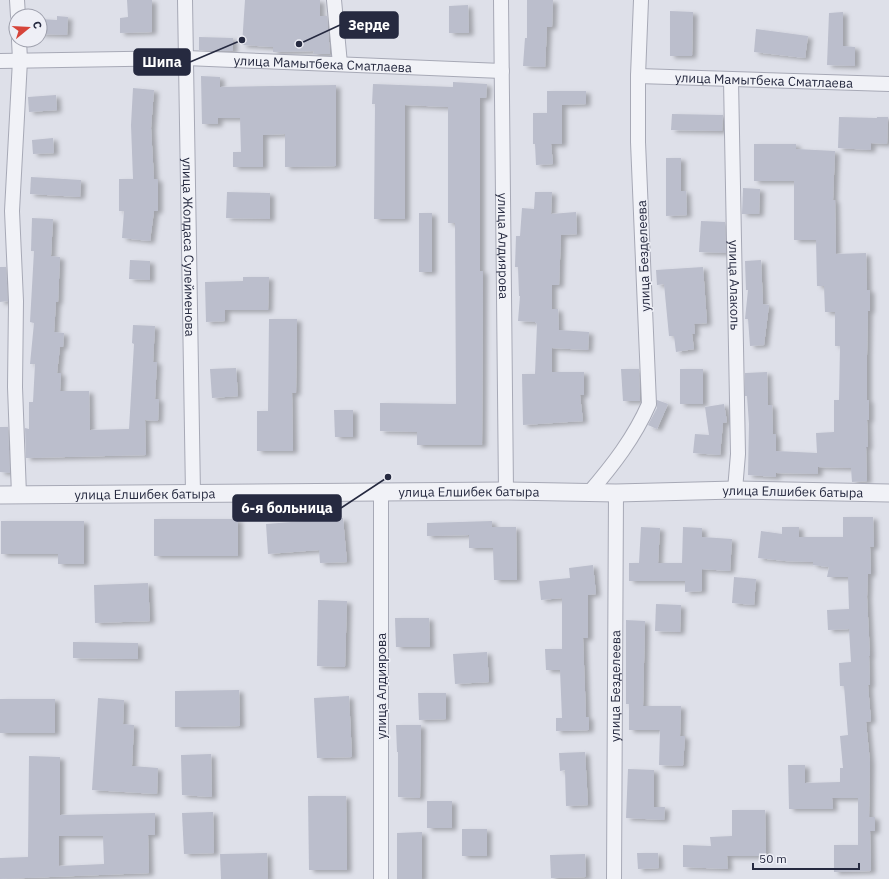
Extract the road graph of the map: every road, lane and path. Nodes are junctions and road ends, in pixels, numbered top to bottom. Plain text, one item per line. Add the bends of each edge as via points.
1 (186, 0) edge
2 (334, 0) edge
3 (501, 0) edge
4 (641, 0) edge
5 (19, 48) edge
6 (186, 58) junction
7 (0, 60) edge
8 (20, 60) junction
9 (340, 64) junction
10 (502, 71) junction
11 (638, 76) junction
12 (731, 80) junction
13 (889, 84) edge
14 (735, 490) junction
15 (506, 491) junction
16 (381, 492) junction
17 (589, 493) junction
18 (616, 493) junction
19 (889, 493) edge
20 (193, 494) junction
21 (0, 495) edge
22 (19, 495) junction
23 (381, 879) edge
24 (614, 879) edge

1 - 6 street, улица Жолдаса Сулейменова
2 - 9 street
3 - 10 street, улица Алдиярова
4 - 11 street, улица Безделеева
5 - 8 street
6 - 8 street, улица Мамытбека Сматлаева
6 - 9 street, улица Мамытбека Сматлаева
6 - 20 street, улица Жолдаса Сулейменова
7 - 8 street, улица Мамытбека Сматлаева
8 - 22 street via 12,211
9 - 10 street, улица Мамытбека Сматлаева
10 - 15 street, улица Алдиярова
11 - 12 street, улица Мамытбека Сматлаева
11 - 17 street, улица Безделеева via 638,142 649,404 638,428 613,465
12 - 13 street, улица Мамытбека Сматлаева
12 - 14 street, улица Алаколь via 738,454
14 - 18 street, улица Елшибек батыра
14 - 19 street, улица Елшибек батыра
15 - 16 street, улица Елшибек батыра
15 - 17 street, улица Елшибек батыра
16 - 20 street, улица Елшибек батыра
16 - 23 street, улица Алдиярова
17 - 18 street, улица Елшибек батыра
18 - 24 street, улица Безделеева
20 - 22 street, улица Елшибек батыра
21 - 22 street, улица Елшибек батыра

